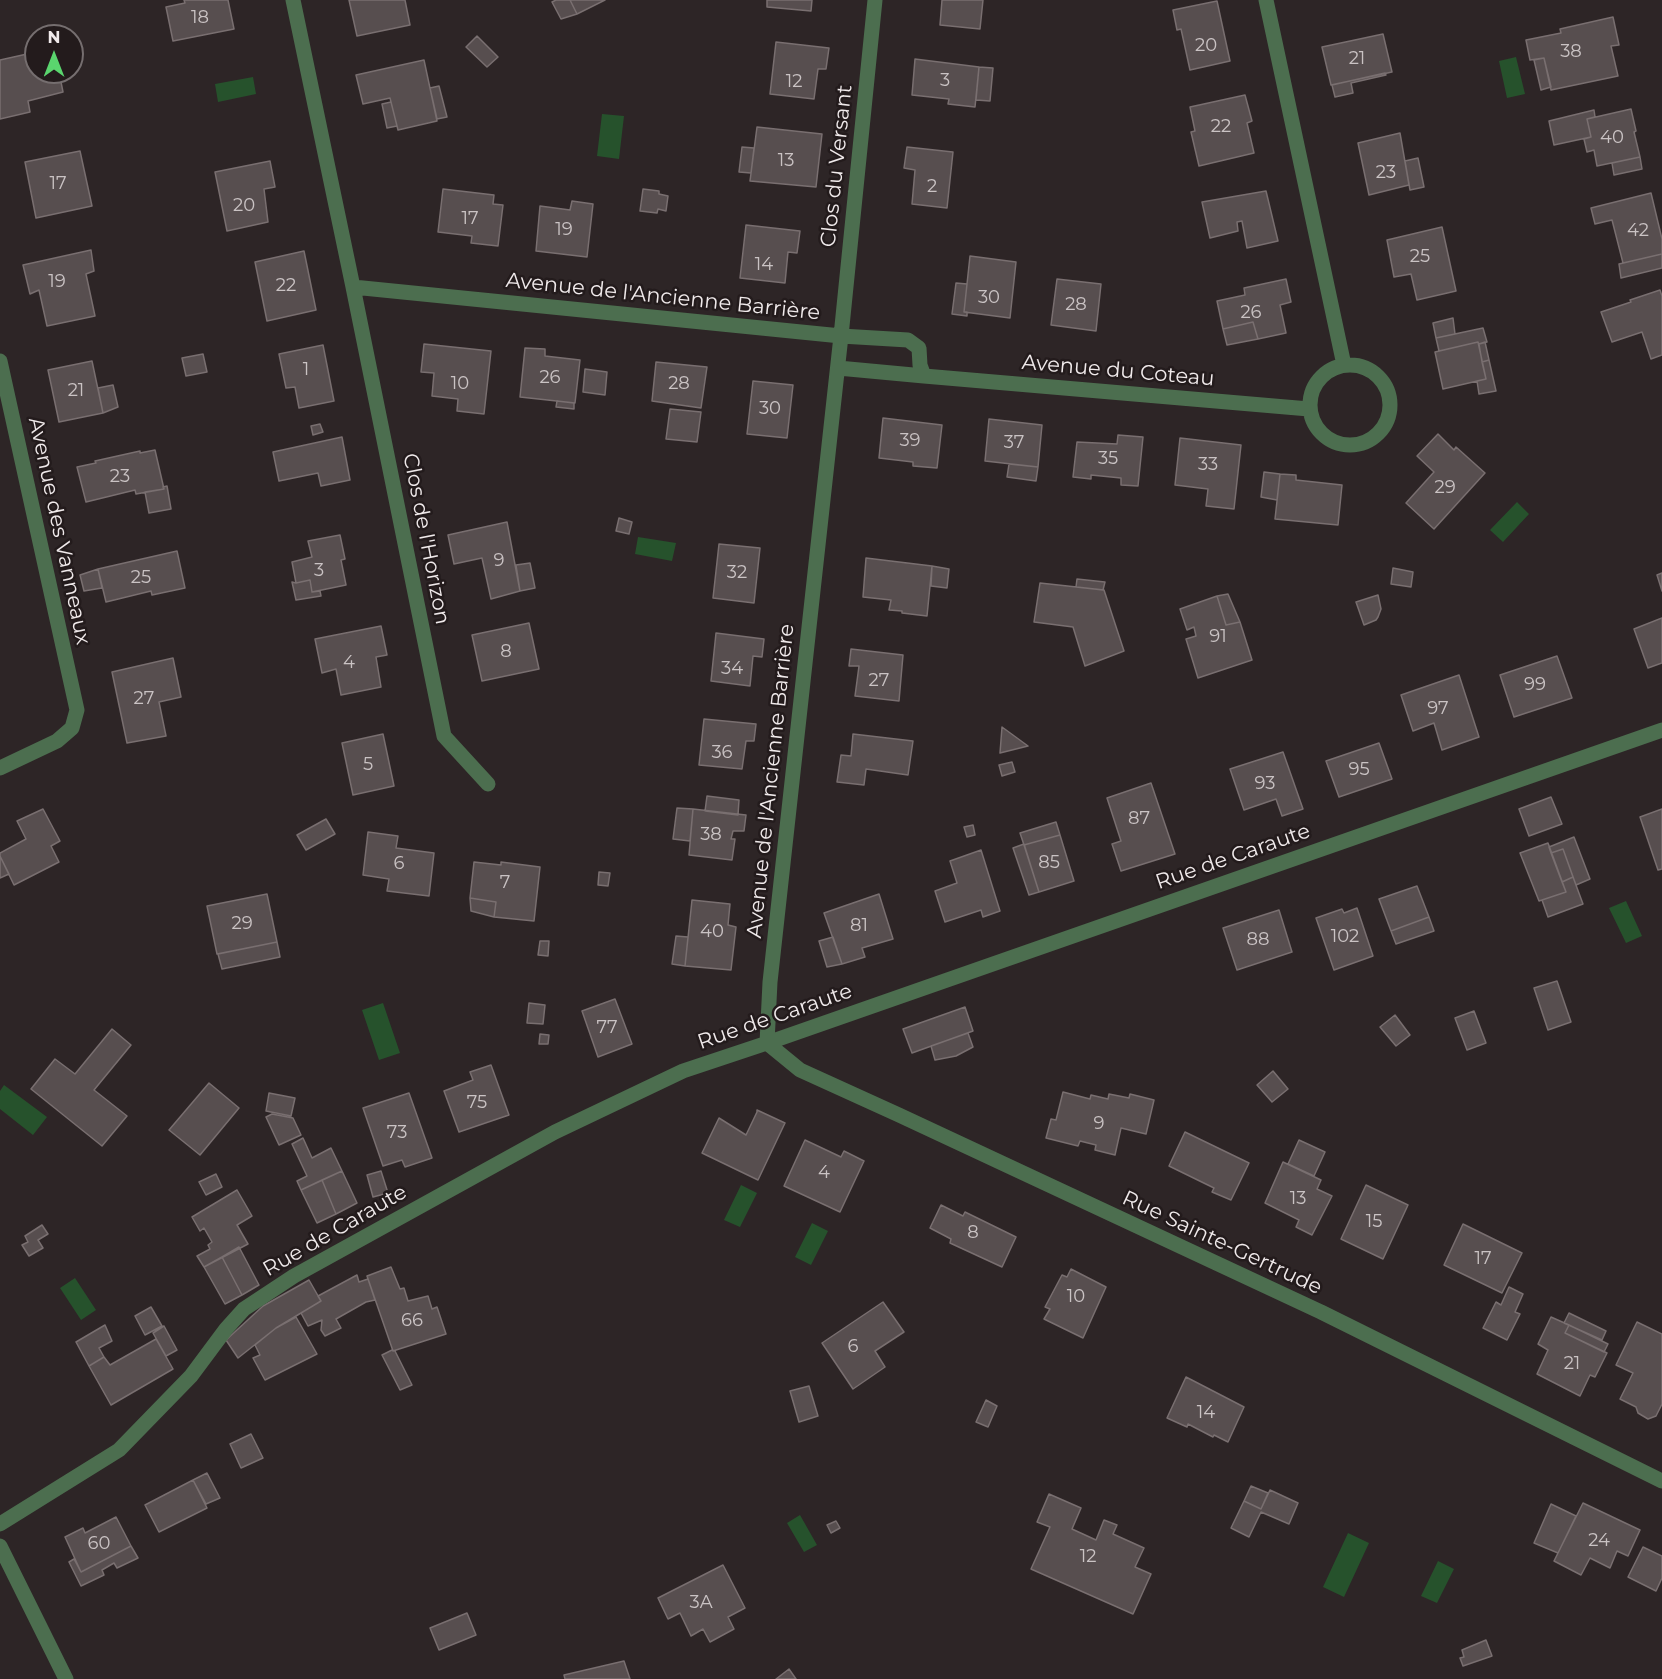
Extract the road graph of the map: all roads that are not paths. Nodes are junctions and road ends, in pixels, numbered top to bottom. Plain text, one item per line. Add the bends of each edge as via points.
1 (293, 0) edge
2 (875, 0) edge
3 (1266, 0) edge
4 (353, 288) junction
5 (841, 336) junction
6 (0, 361) edge
7 (1344, 365) junction
8 (838, 368) junction
9 (924, 376) junction
10 (1309, 409) junction
11 (1662, 729) edge
12 (0, 768) edge
13 (488, 784) dead end
14 (766, 1043) junction
15 (1662, 1481) edge
16 (0, 1524) edge
17 (0, 1546) edge
18 (66, 1679) edge

1 - 4 street
2 - 5 street, Clos du Versant
3 - 7 street
4 - 5 street, Avenue de l'Ancienne Barrière
4 - 13 street, Clos de l'Horizon via 444,736
5 - 8 street, Avenue de l'Ancienne Barrière
5 - 9 street via 908,340 919,348
6 - 12 street, Avenue des Vanneaux via 77,710 72,728 57,741
7 - 10 street via 1325,373 1312,389
7 - 10 street via 1363,367 1379,377 1389,394 1390,413 1382,431 1367,442 1348,446 1322,434
8 - 9 street, Avenue du Coteau
8 - 14 street, Avenue de l'Ancienne Barrière
9 - 10 street, Avenue du Coteau
11 - 14 street, Rue de Caraute
14 - 15 street, Rue Sainte-Gertrude via 800,1071 1321,1312
14 - 16 street, Rue de Caraute via 683,1071 555,1132 294,1276 244,1309 191,1376 119,1450
17 - 18 street

